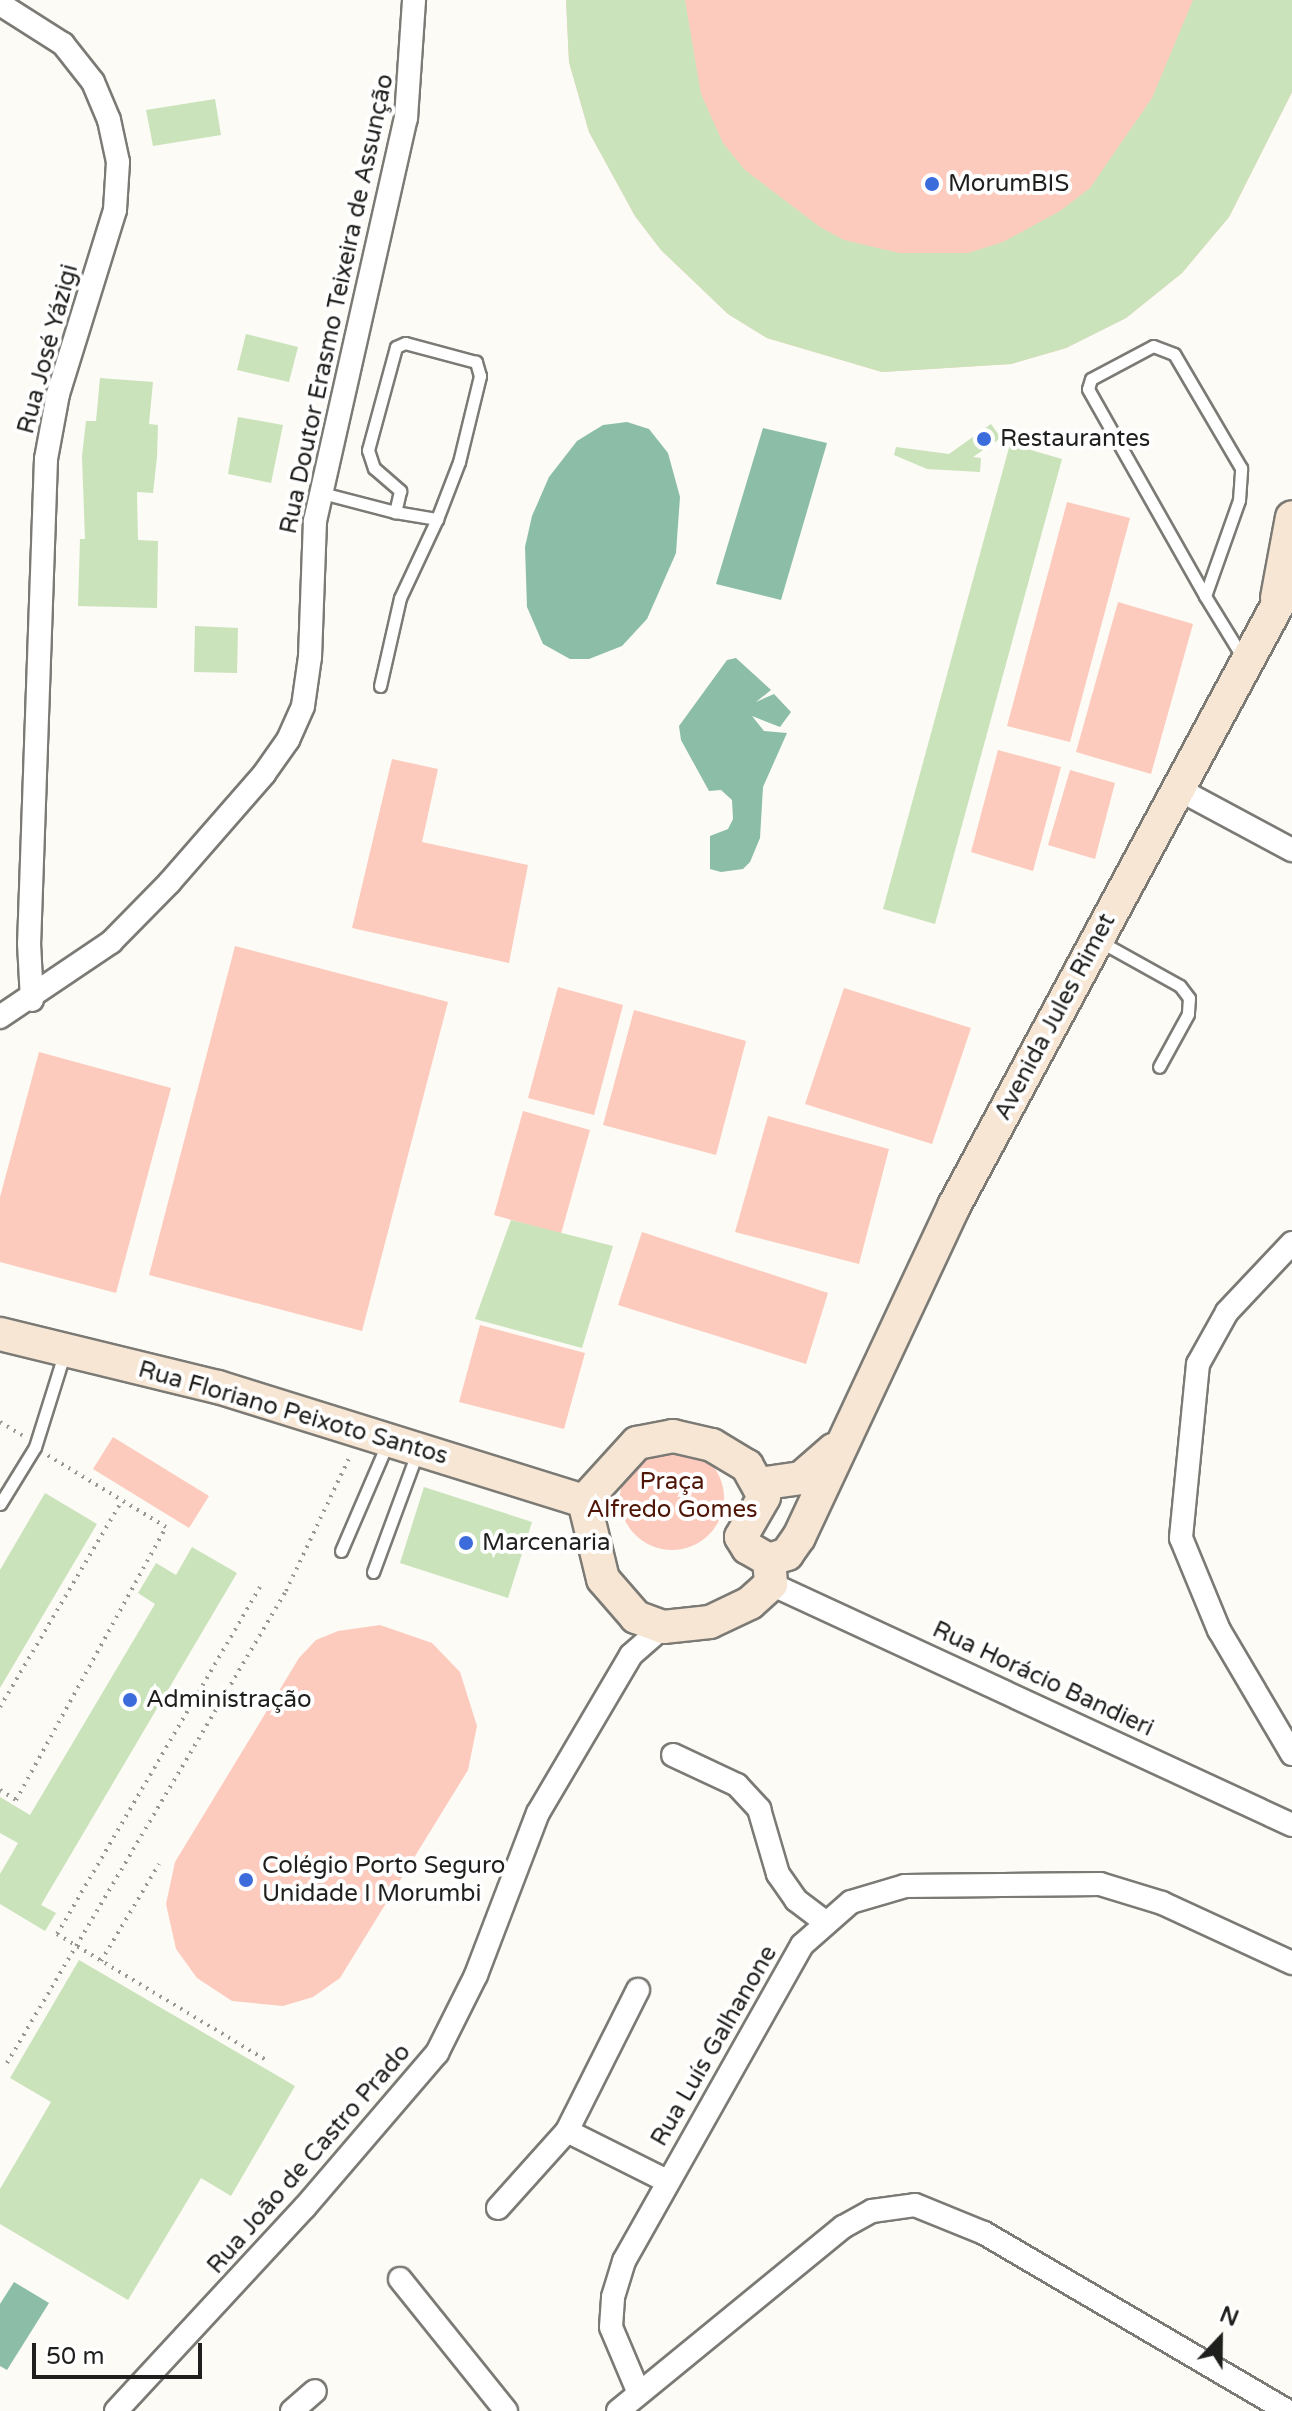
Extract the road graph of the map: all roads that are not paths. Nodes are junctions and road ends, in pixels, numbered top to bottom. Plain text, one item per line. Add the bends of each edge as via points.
1 (414, 0) edge
2 (0, 4) edge
3 (322, 493) junction
4 (395, 512) junction
5 (1292, 517) edge
6 (437, 519) junction
7 (1284, 588) edge
8 (1205, 596) junction
9 (1245, 662) junction
10 (380, 686) dead end
11 (1180, 790) junction
12 (1292, 850) edge
13 (1097, 940) junction
14 (32, 1000) junction
15 (0, 1017) edge
16 (1159, 1067) dead end
17 (1292, 1243) edge
18 (0, 1334) edge
19 (60, 1351) junction
20 (391, 1439) junction
21 (844, 1440) junction
22 (759, 1484) junction
23 (584, 1501) junction
24 (0, 1504) edge
25 (341, 1551) dead end
26 (373, 1572) dead end
27 (770, 1572) junction
28 (663, 1627) junction
29 (1292, 1754) edge
30 (673, 1755) dead end
31 (1292, 1825) edge
32 (825, 1922) junction
33 (1292, 1963) edge
34 (638, 1990) dead end
35 (567, 2131) junction
36 (667, 2181) junction
37 (498, 2208) dead end
38 (400, 2279) dead end
39 (315, 2391) dead end
40 (638, 2391) junction
41 (116, 2411) edge
42 (292, 2411) edge
43 (506, 2411) edge
44 (618, 2411) edge
45 (1288, 2411) edge

1 - 3 street, Rua Doutor Erasmo Teixeira de Assunção via 406,118
2 - 14 street, Rua José Yázigi via 63,44 93,82 118,162 115,210 58,394 46,459 29,911
3 - 4 lane
3 - 14 street, Rua Doutor Erasmo Teixeira de Assunção via 309,580 310,657 303,706 288,740 169,883 111,942
4 - 6 lane
4 - 6 lane via 400,491 374,468 368,450 393,355 405,343 473,361 480,370 459,462
5 - 7 street, Avenida Jules Rimet
6 - 10 lane via 400,598
7 - 9 street, Avenida Jules Rimet
8 - 8 lane via 1088,389 1091,379 1153,346 1174,354 1241,468 1239,500
8 - 9 lane
9 - 11 street, Avenida Jules Rimet
11 - 12 street
11 - 13 street, Avenida Jules Rimet
13 - 16 lane via 1180,986 1189,998 1188,1014
13 - 21 street, Avenida Jules Rimet via 954,1206
14 - 15 street, Rua Doutor Erasmo Teixeira de Assunção
17 - 29 street via 1227,1312 1198,1364 1181,1538 1219,1630
18 - 19 street, Rua Floriano Peixoto Santos
19 - 20 street, Rua Floriano Peixoto Santos via 218,1387
19 - 24 lane via 61,1364 35,1447
20 - 23 street, Rua Floriano Peixoto Santos
20 - 25 lane
20 - 26 lane
21 - 22 street, Avenida Jules Rimet via 801,1478
21 - 27 street, Avenida Jules Rimet via 799,1537
22 - 23 street via 747,1466 712,1445 673,1436 651,1438 625,1453
22 - 27 street via 764,1497 760,1511 741,1537
23 - 28 street via 603,1579 636,1617
27 - 28 street via 750,1603 710,1622
27 - 31 street, Rua Horácio Bandieri
28 - 41 street, Rua João de Castro Prado via 631,1655 538,1813 476,1975 437,2053 305,2207
30 - 32 street via 737,1785 759,1809 778,1874 796,1900
32 - 33 street, Rua Luís Galhanone via 851,1902 905,1886 1100,1884 1148,1897
32 - 36 street, Rua Luís Galhanone via 802,1945 762,2009
34 - 35 street
35 - 36 street
35 - 37 street
36 - 40 street, Rua Luís Galhanone via 624,2261 613,2297 611,2327
38 - 43 street
39 - 42 street
40 - 44 street
40 - 45 street via 843,2227 872,2211 915,2205 984,2233

